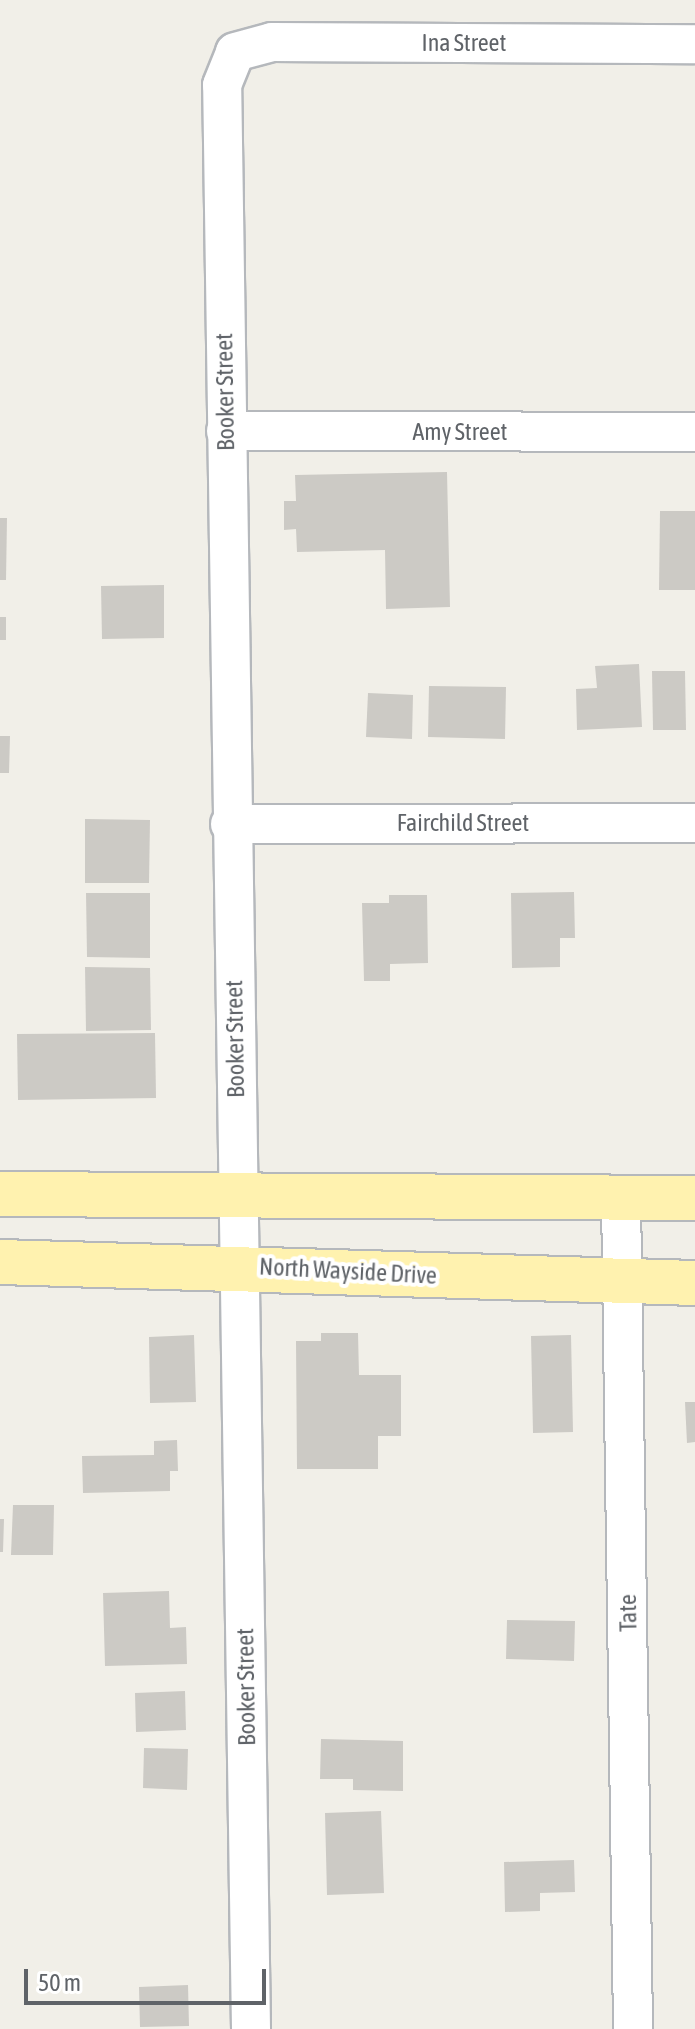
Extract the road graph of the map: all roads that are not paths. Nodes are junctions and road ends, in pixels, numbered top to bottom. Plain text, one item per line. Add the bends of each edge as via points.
1 (695, 44) edge
2 (235, 52) joint
3 (226, 431) junction
4 (695, 432) edge
5 (695, 823) edge
6 (230, 824) junction
7 (0, 1194) edge
8 (238, 1195) junction
9 (621, 1198) junction
10 (695, 1198) edge
11 (0, 1262) edge
12 (240, 1266) junction
13 (624, 1283) junction
14 (695, 1283) edge
15 (251, 2029) edge
16 (633, 2029) edge

1 - 2 street, Ina Street via 272,42
2 - 3 street, Booker Street via 222,85
3 - 4 street, Amy Street
3 - 6 street, Booker Street
5 - 6 street, Fairchild Street
6 - 8 street, Booker Street
7 - 8 main road
8 - 9 main road
8 - 12 street, Booker Street
9 - 10 main road
9 - 13 street, Tate
11 - 12 main road, North Wayside Drive
12 - 13 main road, North Wayside Drive
12 - 15 street, Booker Street
13 - 14 main road, North Wayside Drive
13 - 16 street, Tate

